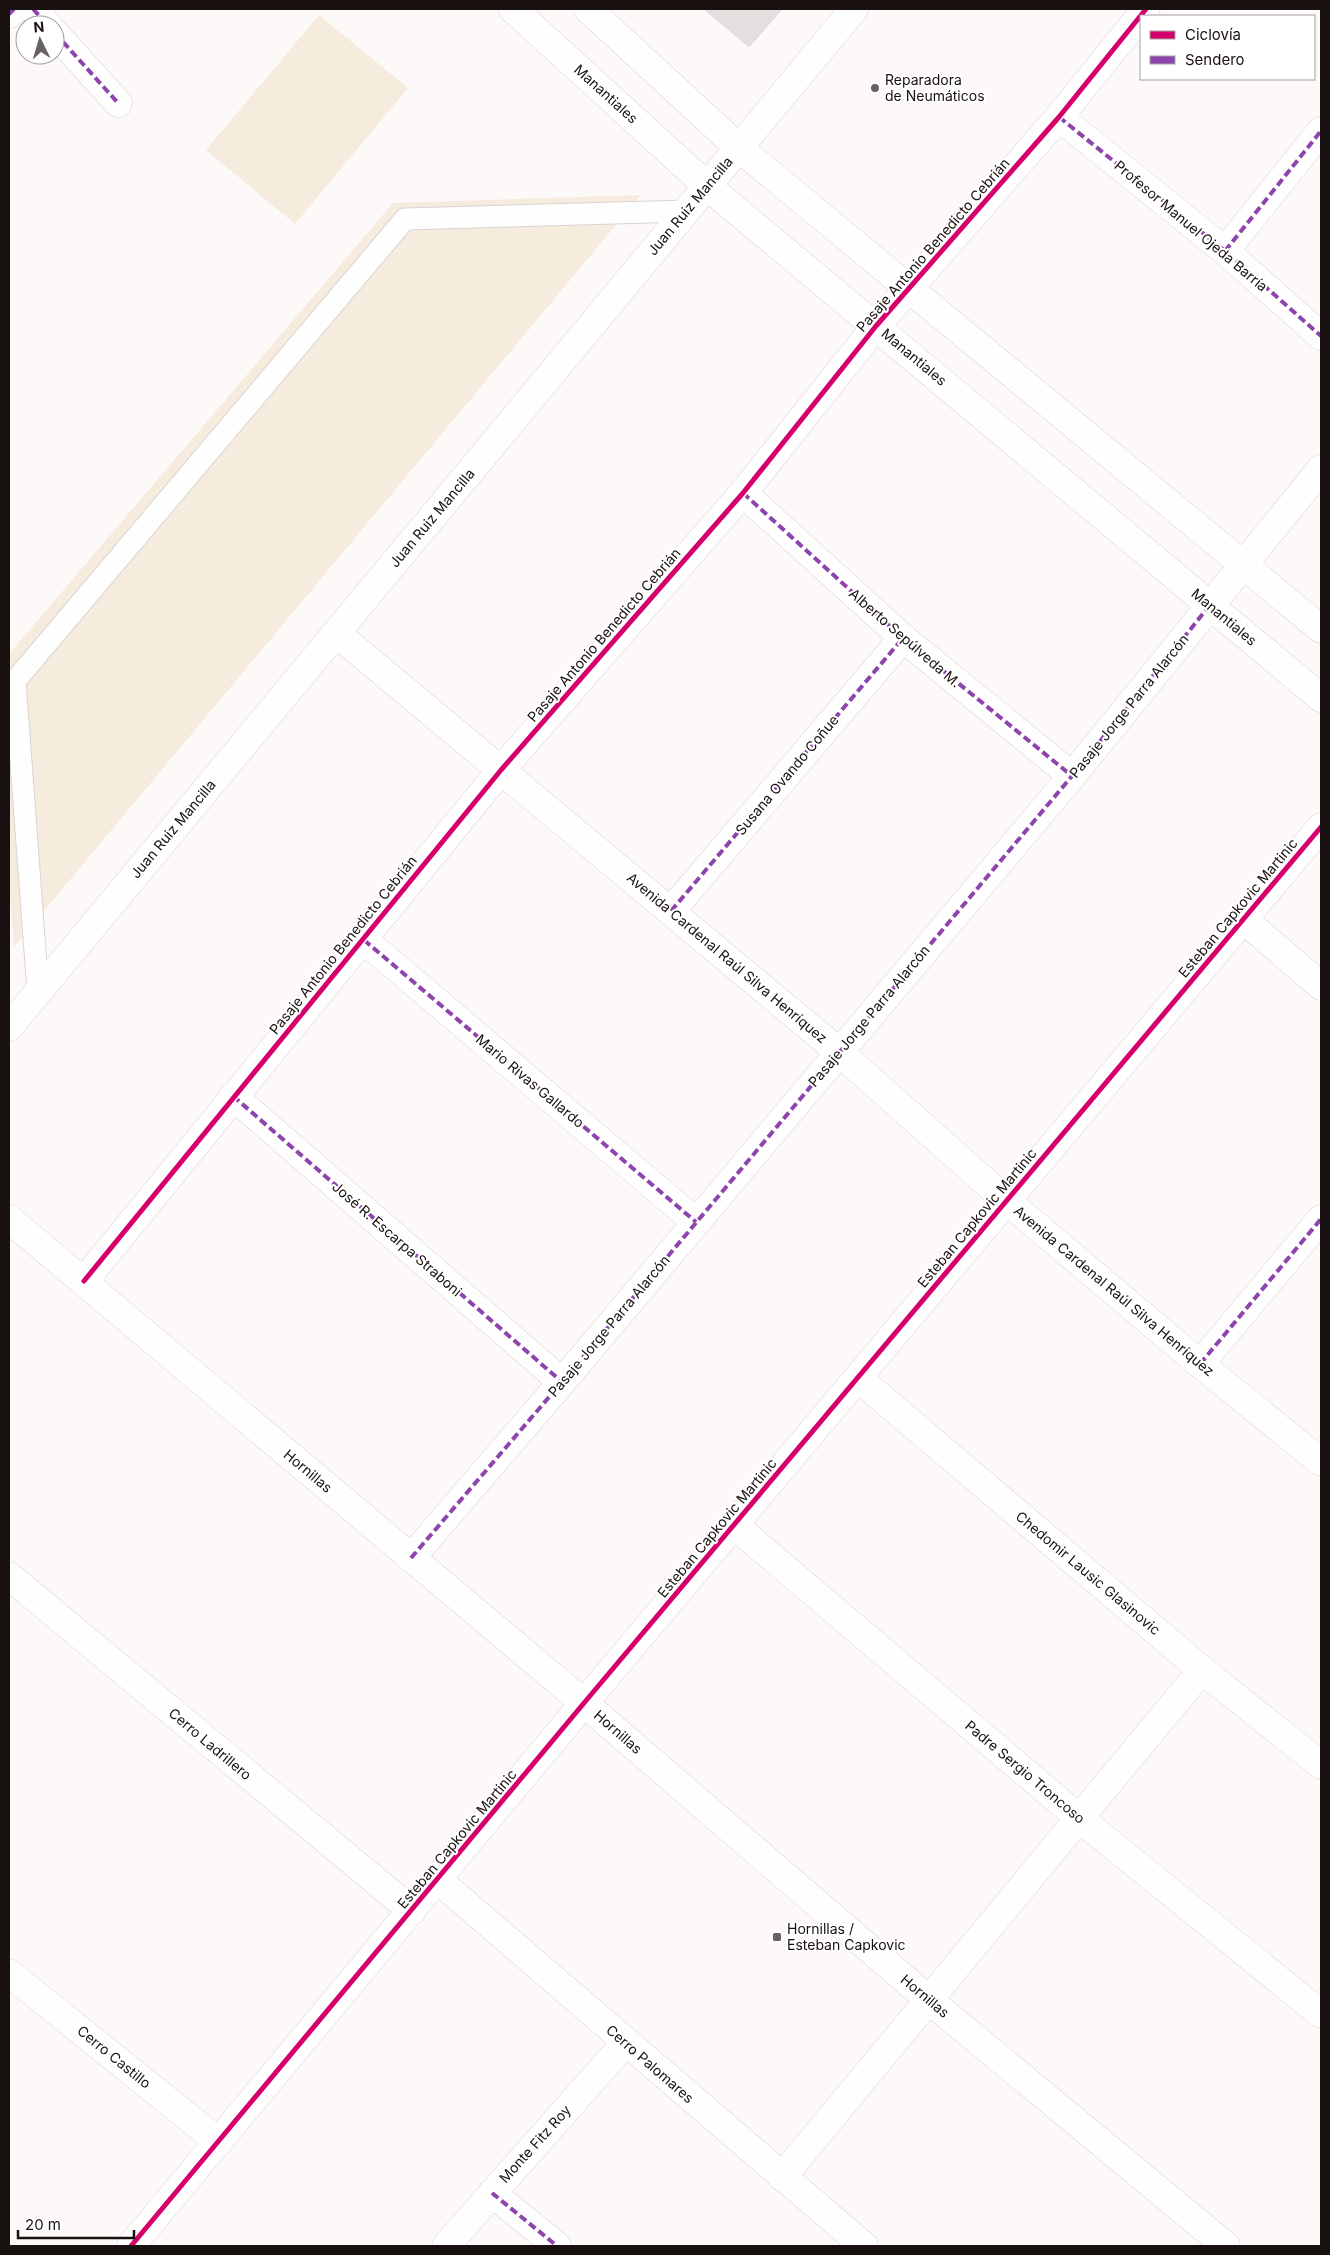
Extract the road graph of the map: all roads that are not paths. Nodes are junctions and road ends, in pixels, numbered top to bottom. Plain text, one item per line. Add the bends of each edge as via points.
1 (14, 9) edge
2 (513, 9) edge
3 (588, 9) edge
4 (854, 9) edge
5 (9, 14) edge
6 (1140, 16) edge
7 (65, 44) edge
8 (118, 103) dead end
9 (1059, 117) junction
10 (1321, 131) edge
11 (739, 148) junction
12 (707, 186) junction
13 (686, 211) junction
14 (1224, 251) junction
15 (910, 289) junction
16 (876, 326) junction
17 (1321, 336) edge
18 (1321, 469) edge
19 (743, 493) junction
20 (1244, 566) junction
21 (1210, 605) junction
22 (1321, 630) edge
23 (336, 633) junction
24 (903, 638) junction
25 (1321, 698) edge
26 (501, 770) junction
27 (1072, 776) junction
28 (1321, 827) edge
29 (671, 911) junction
30 (1243, 919) junction
31 (364, 940) junction
32 (1321, 986) edge
33 (38, 992) junction
34 (9, 1027) edge
35 (838, 1051) junction
36 (233, 1096) junction
37 (1007, 1201) junction
38 (9, 1219) edge
39 (1321, 1219) edge
40 (696, 1222) junction
41 (84, 1280) junction
42 (1200, 1364) junction
43 (858, 1378) junction
44 (562, 1382) junction
45 (1321, 1462) edge
46 (734, 1525) junction
47 (411, 1558) junction
48 (9, 1576) edge
49 (1202, 1670) junction
50 (584, 1703) junction
51 (1321, 1765) edge
52 (1079, 1818) junction
53 (438, 1880) junction
54 (412, 1911) junction
55 (9, 1973) edge
56 (929, 2000) junction
57 (1321, 2014) edge
58 (625, 2043) junction
59 (219, 2142) junction
60 (782, 2177) junction
61 (492, 2193) junction
62 (131, 2246) edge
63 (446, 2246) edge
64 (557, 2246) edge
65 (864, 2246) edge
66 (1226, 2246) edge

1 - 5 street
2 - 12 street, Manantiales
3 - 11 street
4 - 11 street, Juan Ruiz Mancilla
6 - 9 street, Pasaje Antonio Benedicto Cebrián
7 - 8 street
9 - 14 street, Profesor Manuel Ojeda Barría
9 - 15 street, Pasaje Antonio Benedicto Cebrián
10 - 14 street
11 - 12 street, Juan Ruiz Mancilla
11 - 15 street
12 - 13 street, Juan Ruiz Mancilla
12 - 16 street, Manantiales
13 - 23 street, Juan Ruiz Mancilla
13 - 33 lane via 405,219 16,681
14 - 17 street, Profesor Manuel Ojeda Barría
15 - 16 street, Pasaje Antonio Benedicto Cebrián
15 - 20 street
16 - 19 street, Pasaje Antonio Benedicto Cebrián
16 - 21 street, Manantiales
18 - 20 street, Pasaje Jorge Parra Alarcón
19 - 24 street, Alberto Sepúlveda M.
19 - 26 street, Pasaje Antonio Benedicto Cebrián
20 - 21 street, Pasaje Jorge Parra Alarcón
20 - 22 street
21 - 25 street, Manantiales
21 - 27 street, Pasaje Jorge Parra Alarcón
23 - 26 street, Avenida Cardenal Raúl Silva Henríquez
23 - 33 street, Juan Ruiz Mancilla
24 - 27 street, Alberto Sepúlveda M.
24 - 29 street, Susana Ovando Coñue
26 - 29 street, Avenida Cardenal Raúl Silva Henríquez
26 - 31 street, Pasaje Antonio Benedicto Cebrián
27 - 35 street, Pasaje Jorge Parra Alarcón
28 - 30 street, Esteban Capkovic Martinic
29 - 35 street, Avenida Cardenal Raúl Silva Henríquez
30 - 32 street
30 - 37 street, Esteban Capkovic Martinic
31 - 36 street, Pasaje Antonio Benedicto Cebrián
31 - 40 street, Mario Rivas Gallardo
33 - 34 street, Juan Ruiz Mancilla
35 - 37 street, Avenida Cardenal Raúl Silva Henríquez
35 - 40 street, Pasaje Jorge Parra Alarcón
36 - 41 street, Pasaje Antonio Benedicto Cebrián
36 - 44 street, José R. Escarpa Straboni
37 - 42 street, Avenida Cardenal Raúl Silva Henríquez
37 - 43 street, Esteban Capkovic Martinic
38 - 41 street, Hornillas
39 - 42 street
40 - 44 street, Pasaje Jorge Parra Alarcón
41 - 47 street, Hornillas
42 - 45 street, Avenida Cardenal Raúl Silva Henríquez
43 - 46 street, Esteban Capkovic Martinic
43 - 49 street, Chedomir Lausic Glasinovic
44 - 47 street, Pasaje Jorge Parra Alarcón
46 - 50 street, Esteban Capkovic Martinic
46 - 52 street, Padre Sergio Troncoso
47 - 50 street, Hornillas
48 - 54 street, Cerro Ladrillero
49 - 51 street, Chedomir Lausic Glasinovic
49 - 52 street
50 - 53 street, Esteban Capkovic Martinic
50 - 56 street, Hornillas
52 - 56 street
52 - 57 street, Padre Sergio Troncoso
53 - 54 street, Esteban Capkovic Martinic
53 - 58 street, Cerro Palomares
54 - 59 street, Esteban Capkovic Martinic
55 - 59 street, Cerro Castillo
56 - 60 street
56 - 66 street, Hornillas
58 - 60 street, Cerro Palomares
58 - 61 street, Monte Fitz Roy
59 - 62 street, Esteban Capkovic Martinic
60 - 65 street, Cerro Palomares
61 - 63 street, Monte Fitz Roy
61 - 64 street

